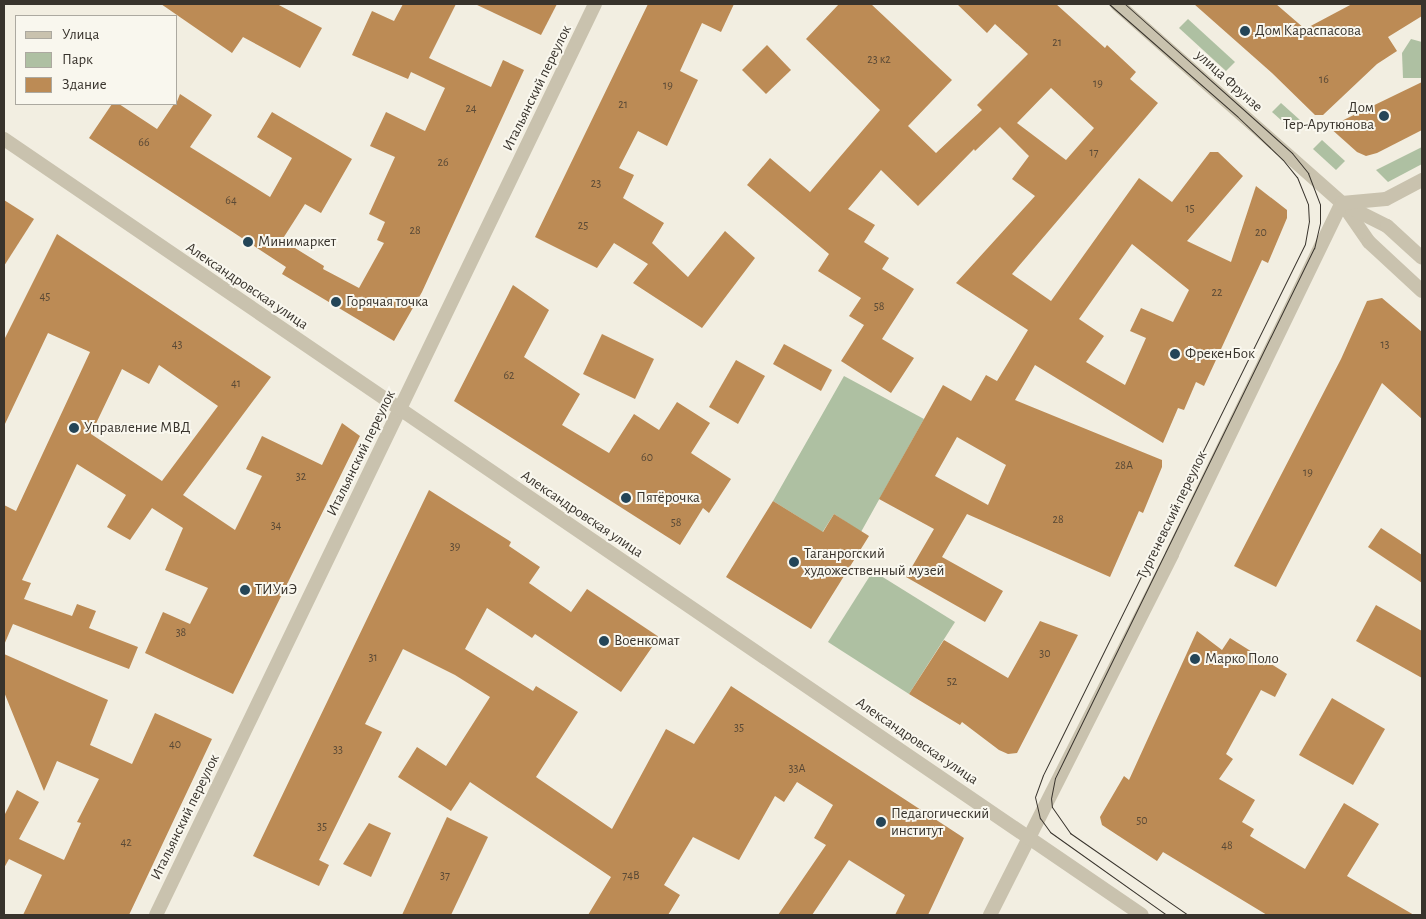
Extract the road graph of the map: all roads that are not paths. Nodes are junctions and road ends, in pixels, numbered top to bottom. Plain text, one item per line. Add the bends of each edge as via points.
1 (595, 4) edge
2 (1117, 4) edge
3 (4, 139) edge
4 (1422, 180) edge
5 (1342, 203) junction
6 (1422, 258) edge
7 (1422, 291) edge
8 (400, 410) junction
9 (1031, 838) junction
10 (156, 915) edge
11 (990, 915) edge
12 (1142, 915) edge

1 - 8 street, Итальянский переулок
2 - 5 street, улица Фрунзе
3 - 8 street, Александровская улица
4 - 5 street via 1386,199
5 - 6 street, улица Фрунзе via 1387,226
5 - 7 street, улица Фрунзе via 1369,242
5 - 9 street, Тургеневский переулок
8 - 9 street, Александровская улица
8 - 10 street, Итальянский переулок
9 - 11 street, Тургеневский переулок
9 - 12 street, Александровская улица

